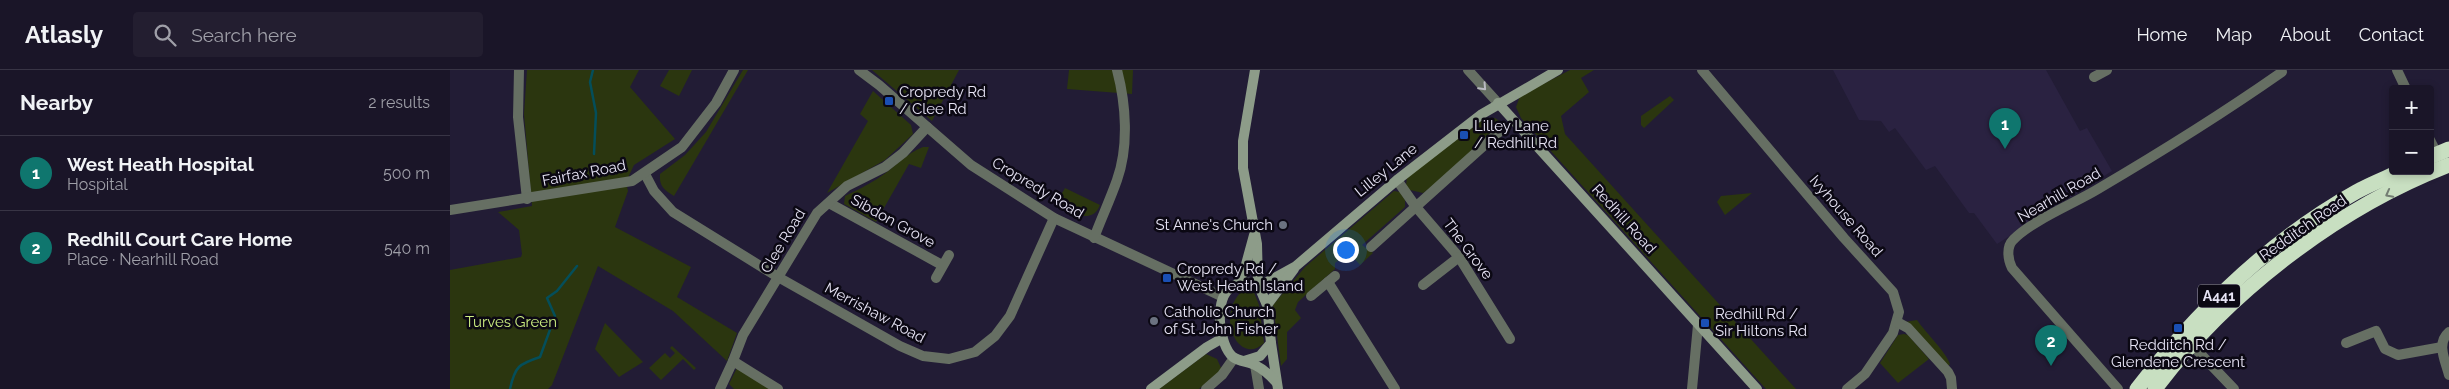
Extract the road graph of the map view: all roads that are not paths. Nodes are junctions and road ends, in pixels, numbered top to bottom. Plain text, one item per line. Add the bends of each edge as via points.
1 (519, 70) edge
2 (734, 70) edge
3 (859, 70) edge
4 (1117, 70) edge
5 (1255, 70) edge
6 (1468, 70) edge
7 (1558, 70) edge
8 (1702, 70) edge
9 (2108, 70) edge
10 (2397, 70) edge
11 (2283, 71) edge
12 (2094, 77) dead end
13 (2404, 85) edge
14 (1498, 103) junction
15 (927, 127) junction
16 (1499, 132) dead end
17 (2440, 155) edge
18 (645, 174) junction
19 (2393, 175) edge
20 (2414, 176) edge
21 (1397, 180) junction
22 (2357, 192) junction
23 (527, 198) junction
24 (829, 204) junction
25 (2365, 206) junction
26 (1416, 207) junction
27 (450, 210) edge
28 (1054, 218) junction
29 (1254, 233) junction
30 (1094, 238) junction
31 (1371, 247) dead end
32 (948, 255) dead end
33 (1258, 257) junction
34 (1459, 257) junction
35 (942, 265) junction
36 (1296, 266) junction
37 (778, 277) junction
38 (936, 278) dead end
39 (1271, 280) junction
40 (1238, 284) junction
41 (1259, 285) junction
42 (1423, 285) dead end
43 (1311, 296) dead end
44 (1223, 297) junction
45 (1267, 305) junction
46 (1897, 322) junction
47 (1698, 325) junction
48 (2449, 332) edge
49 (1222, 338) junction
50 (1510, 339) dead end
51 (1271, 342) junction
52 (2346, 343) dead end
53 (2192, 345) junction
54 (2442, 347) junction
55 (1239, 359) junction
56 (733, 361) junction
57 (1255, 365) junction
58 (2449, 375) edge
59 (1277, 385) edge
60 (1954, 386) edge
61 (720, 389) edge
62 (778, 389) edge
63 (1151, 389) edge
64 (1206, 389) edge
65 (1259, 389) edge
66 (1395, 389) edge
67 (1692, 389) edge
68 (1757, 389) edge
69 (1847, 389) edge
70 (2118, 389) edge
71 (2137, 389) edge
72 (2155, 389) edge
73 (2234, 389) edge

1 - 23 street via 518,117
2 - 18 street, Fairfax Road via 716,103 682,147
3 - 15 street, Cropredy Road
4 - 30 street via 1125,124 1122,153 1118,179
5 - 29 street via 1243,141 1243,168
6 -> 14 street, Redhill Road
7 - 14 street, Lilley Lane
8 - 46 street, Ivyhouse Road via 1893,292 1899,312
9 - 12 street
10 - 13 street
11 - 70 street, Nearhill Road via 2183,140 2037,223 2009,245 2008,262 2012,268
14 - 21 street, Lilley Lane
14 - 47 street, Redhill Road
15 - 24 street, Clee Road via 903,153 885,167 847,186
15 - 28 street, Cropredy Road via 971,165
16 - 26 street
17 - 20 highway, Redditch Road
18 - 23 street, Fairfax Road via 632,181
18 - 37 street, Merrishaw Road via 654,191 673,212
19 - 22 highway, Redditch Road / A441
20 -> 25 highway, Redditch Road
21 - 26 street, The Grove
21 - 36 street, Lilley Lane
22 - 25 highway
22 - 71 highway, Redditch Road / A441 via 2315,217 2244,272 2193,324
23 - 27 street, Fairfax Road
24 - 35 street, Sibdon Grove
24 - 37 street, Clee Road via 817,213
25 - 53 highway, Redditch Road via 2283,259 2237,299
26 - 31 street
26 - 34 street, The Grove
28 - 30 street, Cropredy Road
28 - 37 street, Merrishaw Road via 1010,316 995,336 975,352 949,359 923,356 900,346
29 - 33 street
29 - 40 street
30 - 44 street, Cropredy Road
32 - 35 street, Sibdon Grove
33 - 39 street
33 - 41 street
34 - 42 street
34 - 50 street, The Grove
35 - 38 street, Sibdon Grove
36 - 39 street, Lilley Lane
36 - 45 street, Lilley Lane
37 - 56 street, Clee Road via 743,335
39 - 41 street, Lilley Lane
40 - 41 street
40 - 44 street
41 - 45 street
43 - 66 street via 1332,279
44 - 49 street via 1220,313
45 - 51 street
46 - 60 street via 1908,328 1948,372
46 - 69 street via 1894,334 1865,374
47 - 67 street
47 - 68 street, Redhill Road
48 - 54 street via 2442,340
49 - 55 street
49 - 63 street
51 - 55 street via 1260,356
51 - 59 street
52 - 54 street via 2376,330 2385,349 2398,355
53 - 72 highway, Redditch Road
53 - 73 street
54 - 58 street
55 - 57 street
55 - 64 street
56 - 61 street, Clee Road
56 - 62 street
57 - 59 street
57 - 65 street

